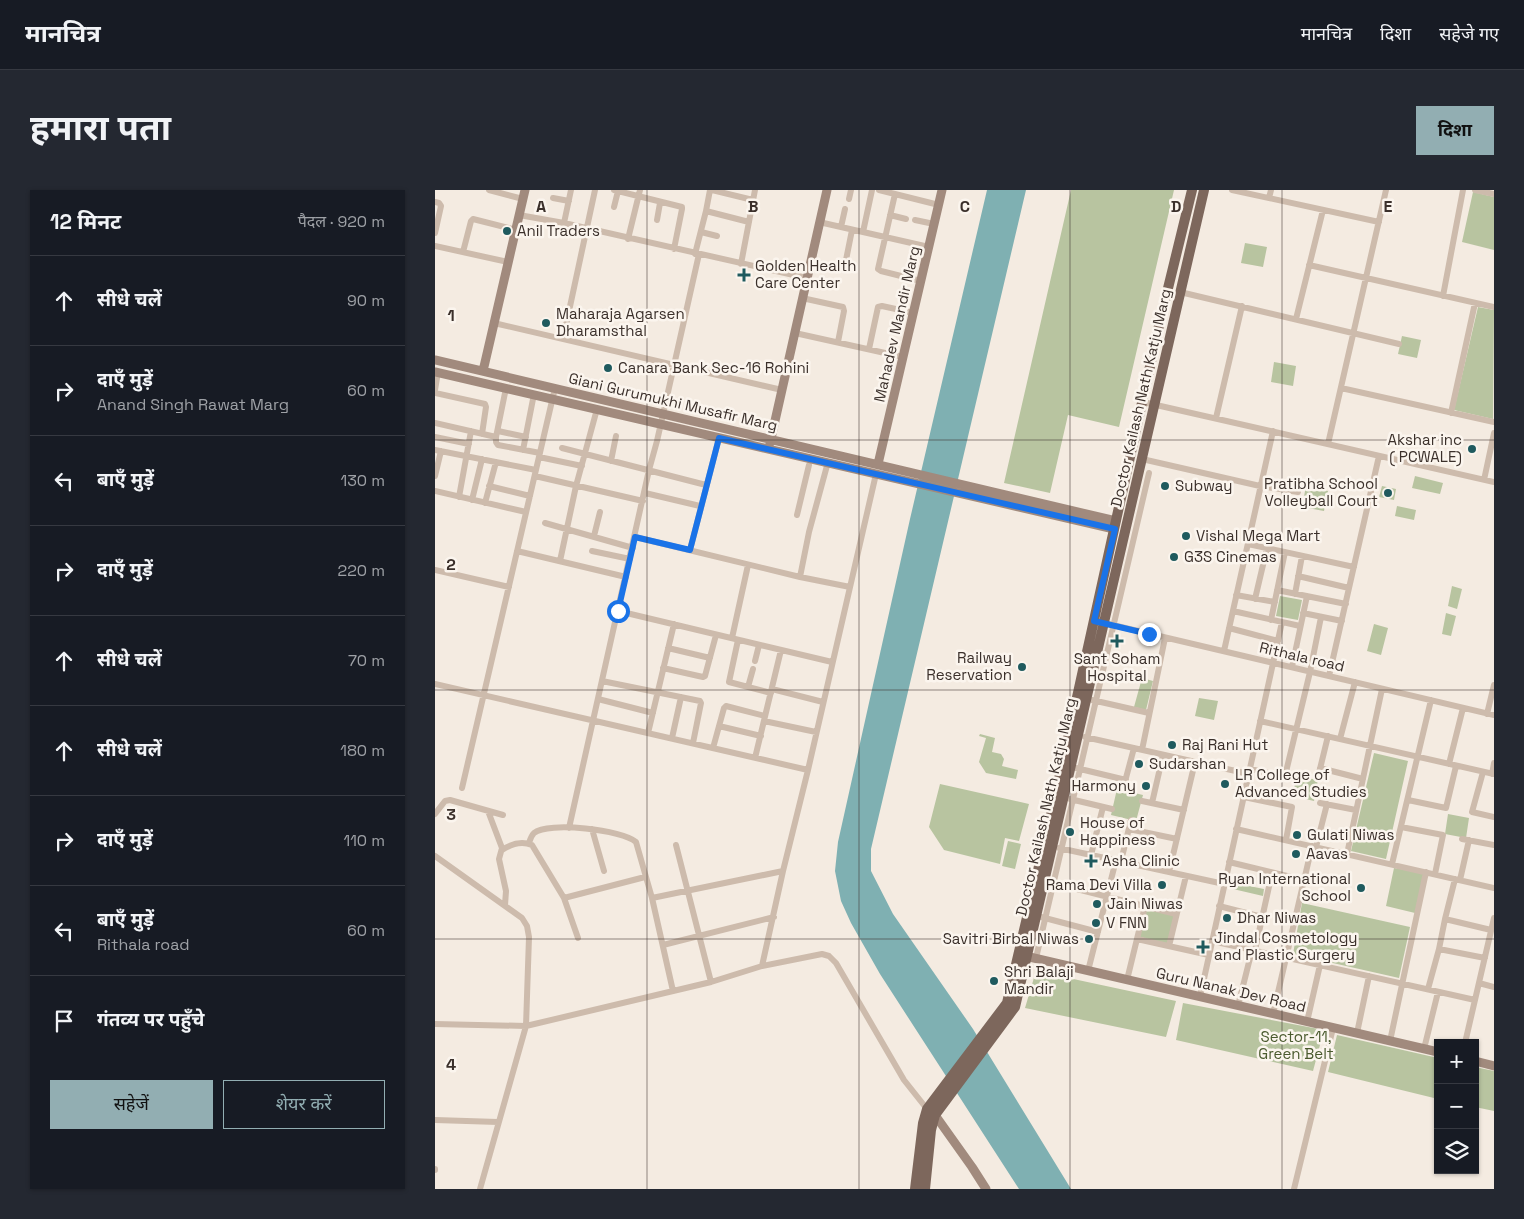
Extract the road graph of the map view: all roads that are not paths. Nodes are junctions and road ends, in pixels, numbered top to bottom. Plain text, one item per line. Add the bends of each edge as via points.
1 (489, 190) edge
2 (571, 190) edge
3 (595, 190) edge
4 (711, 190) edge
5 (755, 190) edge
6 (827, 190) edge
7 (851, 190) edge
8 (872, 190) edge
9 (879, 190) edge
10 (942, 190) edge
11 (1192, 190) edge
12 (1204, 190) edge
13 (1232, 190) edge
14 (1271, 190) edge
15 (1387, 190) edge
16 (1463, 190) edge
17 (1475, 190) edge
18 (616, 191) edge
19 (731, 192) edge
20 (640, 193) edge
21 (524, 194) edge
22 (895, 194) junction
23 (1494, 194) edge
24 (553, 198) dead end
25 (1269, 198) junction
26 (849, 199) dead end
27 (753, 200) junction
28 (435, 202) edge
29 (569, 202) junction
30 (660, 202) junction
31 (939, 205) junction
32 (614, 207) dead end
33 (845, 209) dead end
34 (1188, 209) junction
35 (1323, 210) junction
36 (706, 211) junction
37 (1199, 212) junction
38 (519, 215) junction
39 (890, 215) junction
40 (905, 219) dead end
41 (657, 220) dead end
42 (915, 220) dead end
43 (749, 222) junction
44 (819, 222) junction
45 (1379, 222) junction
46 (564, 223) junction
47 (934, 224) junction
48 (841, 227) junction
49 (587, 229) junction
50 (516, 230) junction
51 (852, 230) junction
52 (701, 232) junction
53 (863, 232) junction
54 (435, 233) edge
55 (717, 236) dead end
56 (885, 237) junction
57 (628, 239) junction
58 (435, 246) edge
59 (929, 247) junction
60 (673, 249) junction
61 (463, 252) junction
62 (697, 254) junction
63 (508, 262) junction
64 (741, 264) junction
65 (810, 264) junction
66 (1309, 265) junction
67 (807, 278) junction
68 (1366, 278) junction
69 (921, 281) junction
70 (1180, 292) junction
71 (1443, 296) junction
72 (803, 298) junction
73 (1475, 303) junction
74 (1242, 306) junction
75 (1494, 308) edge
76 (913, 313) junction
77 (1296, 319) junction
78 (494, 324) junction
79 (795, 333) junction
80 (1354, 333) junction
81 (563, 339) junction
82 (837, 342) junction
83 (1399, 344) dead end
84 (869, 349) junction
85 (903, 356) junction
86 (435, 360) edge
87 (674, 365) junction
88 (483, 371) junction
89 (437, 372) edge
90 (506, 388) junction
91 (555, 388) junction
92 (1341, 388) junction
93 (782, 390) junction
94 (435, 392) edge
95 (534, 394) junction
96 (553, 399) junction
97 (1143, 402) junction
98 (1155, 404) junction
99 (597, 409) junction
100 (1451, 413) junction
101 (663, 414) junction
102 (1216, 418) junction
103 (435, 422) edge
104 (1494, 422) edge
105 (661, 424) junction
106 (471, 431) junction
107 (1273, 432) junction
108 (1494, 433) edge
109 (482, 434) junction
110 (497, 434) junction
111 (616, 436) dead end
112 (435, 437) edge
113 (525, 437) junction
114 (719, 438) junction
115 (771, 439) junction
116 (469, 444) junction
117 (1329, 444) junction
118 (562, 448) dead end
119 (769, 449) junction
120 (438, 450) edge
121 (523, 450) junction
122 (540, 455) junction
123 (586, 455) junction
124 (467, 456) junction
125 (1379, 456) junction
126 (482, 459) junction
127 (1142, 459) junction
128 (496, 462) junction
129 (611, 462) junction
130 (828, 462) junction
131 (809, 465) dead end
132 (583, 466) junction
133 (877, 469) junction
134 (649, 470) junction
135 (535, 473) junction
136 (1149, 473) dead end
137 (435, 476) edge
138 (1484, 480) junction
139 (1494, 482) edge
140 (706, 485) junction
141 (489, 486) junction
142 (576, 486) junction
143 (1261, 486) junction
144 (435, 492) edge
145 (1298, 492) dead end
146 (645, 493) junction
147 (530, 496) junction
148 (459, 497) junction
149 (472, 500) junction
150 (643, 501) junction
151 (485, 503) junction
152 (700, 506) junction
153 (527, 512) junction
154 (600, 512) dead end
155 (797, 515) dead end
156 (545, 523) dead end
157 (1115, 525) junction
158 (567, 530) junction
159 (594, 536) junction
160 (635, 537) junction
161 (1248, 544) junction
162 (633, 548) junction
163 (1267, 548) junction
164 (690, 550) junction
165 (517, 551) junction
166 (592, 551) dead end
167 (1285, 552) junction
168 (1302, 556) junction
169 (630, 559) junction
170 (560, 561) junction
171 (748, 565) junction
172 (1354, 567) junction
173 (435, 570) edge
174 (626, 576) junction
175 (1298, 576) junction
176 (800, 577) junction
177 (509, 587) junction
178 (850, 587) junction
179 (1349, 588) junction
180 (1277, 590) junction
181 (1295, 594) junction
182 (1236, 595) junction
183 (1307, 596) junction
184 (1255, 599) junction
185 (1275, 602) junction
186 (1345, 604) junction
187 (618, 611) junction
188 (1233, 611) junction
189 (1303, 613) junction
190 (1321, 617) junction
191 (1271, 620) junction
192 (1341, 621) junction
193 (1282, 622) junction
194 (1104, 623) junction
195 (674, 624) junction
196 (1300, 626) junction
197 (1229, 628) junction
198 (716, 634) junction
199 (1165, 638) junction
200 (735, 639) junction
201 (1278, 641) junction
202 (759, 645) junction
203 (668, 648) junction
204 (781, 650) junction
205 (1224, 651) junction
206 (710, 658) junction
207 (755, 661) dead end
208 (832, 662) junction
209 (1273, 663) junction
210 (1292, 667) junction
211 (663, 668) junction
212 (753, 669) dead end
213 (1310, 672) junction
214 (1329, 676) junction
215 (602, 681) junction
216 (1355, 682) junction
217 (435, 684) edge
218 (1494, 686) edge
219 (748, 687) junction
220 (1382, 689) junction
221 (771, 691) junction
222 (658, 692) junction
223 (484, 696) junction
224 (681, 697) junction
225 (598, 699) junction
226 (1091, 700) junction
227 (1431, 700) junction
228 (823, 702) junction
229 (1463, 708) junction
230 (653, 713) junction
231 (1149, 713) junction
232 (1491, 714) edge
233 (765, 718) junction
234 (1261, 720) junction
235 (593, 721) junction
236 (719, 726) junction
237 (1296, 729) junction
238 (816, 732) junction
239 (648, 733) junction
240 (761, 736) junction
241 (1083, 736) junction
242 (1329, 736) junction
243 (672, 738) junction
244 (1340, 739) junction
245 (693, 743) junction
246 (1370, 746) junction
247 (713, 748) junction
248 (1134, 748) junction
249 (1142, 750) junction
250 (1163, 755) junction
251 (1418, 757) junction
252 (755, 758) junction
253 (1195, 762) junction
254 (1494, 763) edge
255 (1449, 764) junction
256 (1456, 766) junction
257 (1076, 768) junction
258 (1320, 768) junction
259 (808, 770) junction
260 (1249, 772) junction
261 (1483, 772) junction
262 (1493, 774) edge
263 (1318, 777) dead end
264 (1363, 779) junction
265 (1125, 780) junction
266 (462, 788) dead end
267 (1123, 789) dead end
268 (1244, 797) junction
269 (1068, 798) junction
270 (1408, 800) junction
271 (1142, 801) dead end
272 (1152, 803) junction
273 (1319, 803) dead end
274 (1327, 804) junction
275 (1103, 807) junction
276 (1112, 809) dead end
277 (1184, 810) junction
278 (1356, 810) junction
279 (488, 811) junction
280 (435, 814) edge
281 (503, 815) dead end
282 (1494, 817) edge
283 (1131, 820) dead end
284 (1401, 827) junction
285 (569, 828) junction
286 (592, 829) junction
287 (1129, 829) junction
288 (1237, 829) junction
289 (1177, 839) junction
290 (1286, 840) junction
291 (529, 843) junction
292 (676, 845) dead end
293 (1494, 845) edge
294 (1314, 847) junction
295 (1057, 848) junction
296 (502, 850) junction
297 (1347, 854) junction
298 (1091, 855) junction
299 (435, 856) edge
300 (1119, 861) junction
301 (1229, 862) junction
302 (1392, 864) junction
303 (604, 871) dead end
304 (783, 871) junction
305 (1169, 872) junction
306 (1426, 872) junction
307 (1271, 873) junction
308 (1435, 874) junction
309 (1186, 876) junction
310 (645, 877) junction
311 (1458, 879) junction
312 (1304, 880) junction
313 (1049, 882) junction
314 (1225, 884) junction
315 (1494, 888) edge
316 (687, 891) junction
317 (1107, 896) junction
318 (565, 898) junction
319 (652, 898) junction
320 (505, 906) junction
321 (1145, 906) junction
322 (1219, 906) junction
323 (1176, 914) junction
324 (774, 917) junction
325 (1041, 917) junction
326 (1262, 917) junction
327 (1494, 918) edge
328 (1445, 919) junction
329 (1491, 930) junction
330 (1098, 932) junction
331 (699, 935) junction
332 (578, 938) dead end
333 (1137, 939) junction
334 (1212, 941) junction
335 (663, 945) junction
336 (1169, 946) junction
337 (1491, 948) edge
338 (1439, 949) junction
339 (1253, 950) junction
340 (1209, 955) junction
341 (1027, 956) junction
342 (1287, 957) junction
343 (1485, 958) junction
344 (1320, 965) junction
345 (762, 966) junction
346 (1088, 971) junction
347 (1369, 976) junction
348 (1127, 980) junction
349 (711, 982) junction
350 (1479, 983) junction
351 (1403, 984) junction
352 (1494, 987) edge
353 (1428, 989) junction
354 (673, 991) junction
355 (1438, 992) junction
356 (1200, 997) junction
357 (1475, 1000) junction
358 (1238, 1006) junction
359 (1273, 1014) junction
360 (1307, 1022) junction
361 (435, 1024) edge
362 (526, 1026) junction
363 (1333, 1028) junction
364 (1357, 1034) junction
365 (1466, 1039) edge
366 (1390, 1041) junction
367 (1424, 1049) junction
368 (1434, 1051) edge
369 (1479, 1062) edge
370 (1494, 1066) edge
371 (931, 1112) junction
372 (435, 1120) edge
373 (498, 1122) junction
374 (480, 1189) edge
375 (915, 1189) edge
376 (925, 1189) edge
377 (986, 1189) edge
378 (1294, 1189) edge

1 - 21 street
2 - 29 street
3 - 49 street
4 - 19 street
4 - 36 street
5 - 27 street
6 - 44 street
7 - 26 street
8 - 53 street
9 - 22 street
10 - 31 street, Mahadev Mandir Marg
11 - 34 main road, Doctor Kailash Nath Katju Marg
12 - 37 main road, Doctor Kailash Nath Katju Marg
13 - 25 street
14 - 25 street
15 - 45 street
16 - 71 street
17 - 23 street
18 - 20 street
18 - 32 street
19 - 27 street
20 - 30 street
20 - 57 street
21 - 38 street
22 - 31 street
22 - 39 street
24 - 29 street
25 - 35 street
27 - 43 street
28 - 54 street via 441,208
29 - 46 street
30 - 41 street
30 - 60 street via 682,208
31 - 47 street, Mahadev Mandir Marg
33 - 48 street
34 - 37 main road
34 - 97 main road, Doctor Kailash Nath Katju Marg
35 - 45 street
35 - 66 street
36 - 43 street
36 - 52 street
37 - 70 main road, Doctor Kailash Nath Katju Marg
38 - 46 street
38 - 50 street
39 - 40 street
39 - 56 street
42 - 47 street
43 - 64 street
44 - 48 street
44 - 65 street
45 - 68 street
46 - 49 street
47 - 59 street, Mahadev Mandir Marg
48 - 51 street
49 - 57 street
49 - 81 street
50 - 61 street via 473,219
50 - 63 street
51 - 53 street
51 - 65 street via 844,267
52 - 55 street
52 - 62 street
53 - 56 street
56 - 59 street
56 - 69 street via 879,270
57 - 60 street
58 - 61 street
59 - 69 street, Mahadev Mandir Marg
60 - 62 street
61 - 63 street
62 - 64 street
62 - 87 street
63 - 78 street
64 - 67 street
65 - 67 street
66 - 68 street
66 - 77 street
67 - 72 street
68 - 71 street
68 - 80 street
69 - 76 street, Mahadev Mandir Marg
70 - 74 street
70 - 98 main road, Doctor Kailash Nath Katju Marg
71 - 73 street
72 - 79 street
72 - 82 street via 843,307
73 - 75 street
73 - 100 street
74 - 77 street
74 - 102 street
76 - 84 street via 878,307
76 - 85 street, Mahadev Mandir Marg
77 - 80 street
78 - 81 street
78 - 88 street
79 - 82 street
79 - 93 street
80 - 83 street
80 - 92 street
81 - 87 street
82 - 84 street
84 - 85 street
85 - 133 street, Mahadev Mandir Marg
86 - 88 street, Giani Gurumukhi Musafir Marg
87 - 93 street
87 - 101 street
88 - 91 street, Giani Gurumukhi Musafir Marg
89 - 90 street, Giani Gurumukhi Musafir Marg
89 - 94 street
90 - 95 street, Giani Gurumukhi Musafir Marg
90 - 110 street
91 - 96 street
91 - 101 street, Giani Gurumukhi Musafir Marg
92 - 100 street
92 - 117 street
93 - 115 street
94 - 109 street via 485,404
95 - 96 street, Giani Gurumukhi Musafir Marg
95 - 113 street
96 - 99 street, Giani Gurumukhi Musafir Marg
96 - 122 street
97 - 98 street
97 - 157 main road, Doctor Kailash Nath Katju Marg
98 - 102 street
98 - 127 main road, Doctor Kailash Nath Katju Marg
99 - 105 street, Giani Gurumukhi Musafir Marg
99 - 123 street
100 - 104 street
101 - 105 street
101 - 115 street, Giani Gurumukhi Musafir Marg
102 - 107 street
103 - 106 street
105 - 114 street, Giani Gurumukhi Musafir Marg
105 - 134 street
106 - 109 street
106 - 116 street
107 - 117 street
107 - 143 street
108 - 138 street
109 - 110 street
110 - 113 street
110 - 121 street via 498,445
111 - 129 street
112 - 116 street
113 - 121 street
114 - 119 street, Giani Gurumukhi Musafir Marg
114 - 140 street
115 - 119 street
115 - 133 street, Giani Gurumukhi Musafir Marg
116 - 124 street
117 - 125 street
118 - 123 street
119 - 130 street, Giani Gurumukhi Musafir Marg
120 - 124 street
120 - 137 street
121 - 122 street
122 - 132 street
122 - 135 street
123 - 129 street
123 - 132 street
124 - 126 street
124 - 148 street
125 - 138 street
125 - 172 street
126 - 128 street
126 - 149 street
127 - 143 street
127 - 194 main road, Doctor Kailash Nath Katju Marg
128 - 135 street
128 - 141 street
129 - 134 street
130 - 133 street, Giani Gurumukhi Musafir Marg
130 - 176 street
131 - 155 street
132 - 142 street
133 - 157 street, Giani Gurumukhi Musafir Marg
133 - 178 street
134 - 140 street
134 - 146 street
135 - 142 street
135 - 147 street
136 - 194 street
138 - 139 street
140 - 152 street
141 - 147 street
141 - 151 street
142 - 150 street
142 - 158 street
143 - 145 street
143 - 161 street
144 - 148 street
146 - 150 street
146 - 152 street
147 - 153 street
148 - 149 street
149 - 151 street
150 - 160 street
151 - 153 street
152 - 164 street
153 - 165 street
154 - 159 street
156 - 158 street
157 - 194 main road, Doctor Kailash Nath Katju Marg
158 - 159 street
158 - 170 street
159 - 162 street
160 - 162 street
160 - 164 street
161 - 163 street
161 - 182 street
162 - 169 street
163 - 167 street
163 - 184 street
164 - 171 street
165 - 170 street
165 - 177 street
166 - 169 street
167 - 168 street
167 - 180 street
168 - 172 street
168 - 175 street
169 - 174 street
170 - 174 street
171 - 176 street
171 - 200 street
172 - 179 street
173 - 177 street
174 - 187 street
175 - 179 street
175 - 181 street
176 - 178 street
177 - 223 street
178 - 208 street
179 - 186 street
180 - 181 street
180 - 185 street
181 - 183 street
182 - 184 street
182 - 188 street
183 - 186 street
183 - 189 street
184 - 185 street
185 - 191 street
186 - 192 street
187 - 195 street
187 - 215 street
188 - 191 street
188 - 197 street
189 - 190 street
189 - 196 street
190 - 192 street
190 - 213 street
191 - 193 street
192 - 214 street
193 - 196 street
193 - 201 street
194 - 199 street, Rithala road
194 - 226 main road, Doctor Kailash Nath Katju Marg
194 - 341 main road, Doctor Kailash Nath Katju Marg via 1053,807
195 - 198 street
195 - 203 street
196 - 210 street
197 - 201 street
197 - 205 street
198 - 200 street
198 - 206 street
199 - 205 street, Rithala road
199 - 231 street
200 - 202 street
200 - 219 street via 729,682
201 - 209 street
202 - 204 street
202 - 207 street
203 - 206 street
203 - 211 street
204 - 208 street
204 - 221 street
205 - 209 street, Rithala road
206 - 211 street via 704,677
208 - 228 street
209 - 210 street, Rithala road
209 - 234 street
210 - 213 street, Rithala road
211 - 222 street
212 - 219 street
213 - 214 street, Rithala road
213 - 237 street
214 - 216 street, Rithala road
215 - 222 street
215 - 225 street
216 - 220 street, Rithala road
216 - 244 street
217 - 223 street
218 - 232 street
219 - 221 street
220 - 227 street, Rithala road
220 - 246 street
221 - 228 street
221 - 233 street
222 - 224 street
222 - 230 street
223 - 235 street
223 - 266 street
224 - 243 street
224 - 245 street via 701,703
225 - 230 street
225 - 235 street
226 - 231 street
226 - 241 main road, Doctor Kailash Nath Katju Marg
227 - 229 street, Rithala road
227 - 251 street
228 - 238 street
229 - 232 street, Rithala road
229 - 255 street
230 - 239 street
231 - 249 street
233 - 236 street via 726,706
233 - 238 street
233 - 240 street
234 - 237 street
234 - 260 street
235 - 239 street
235 - 285 street
236 - 240 street
236 - 247 street
237 - 242 street
237 - 260 street via 1288,777
238 - 259 street
239 - 243 street
240 - 252 street
241 - 248 street
241 - 257 main road, Doctor Kailash Nath Katju Marg
242 - 244 street
242 - 258 street
243 - 245 street
244 - 246 street
245 - 247 street
246 - 251 street
246 - 264 street
247 - 252 street
248 - 249 street
248 - 265 street
249 - 250 street
250 - 253 street
250 - 272 street
251 - 255 street
251 - 270 street
252 - 259 street
253 - 260 street
253 - 277 street
254 - 262 street
255 - 256 street
256 - 261 street
256 - 270 street via 1446,808
257 - 265 street
257 - 269 main road, Doctor Kailash Nath Katju Marg
258 - 263 street
258 - 264 street
259 - 304 street
260 - 268 street
261 - 262 street
261 - 282 street via 1472,812
264 - 278 street
265 - 267 street
268 - 288 street
268 - 290 street via 1292,807
269 - 275 street
269 - 295 main road, Doctor Kailash Nath Katju Marg
270 - 284 street
271 - 272 street
272 - 277 street
273 - 274 street
274 - 278 street
274 - 294 street
275 - 276 street
275 - 298 street
277 - 289 street
278 - 297 street
279 - 280 street via 450,800 445,801
279 - 281 street
279 - 296 street
283 - 287 street
284 - 302 street
284 - 308 street via 1443,835
285 - 286 street
285 - 291 street via 539,830
286 - 303 street
286 - 310 street via 633,839
287 - 289 street
287 - 300 street
288 - 290 street
288 - 301 street
289 - 305 street
290 - 294 street
291 - 296 street
291 - 318 street
292 - 316 street
293 - 311 street via 1466,840
294 - 297 street
294 - 312 street
295 - 298 street
295 - 313 main road, Doctor Kailash Nath Katju Marg
296 - 320 street via 499,859 507,891
297 - 302 street
298 - 300 street
299 - 320 street
300 - 305 street
300 - 317 street
301 - 307 street
301 - 314 street
302 - 306 street
304 - 316 street
304 - 324 street
305 - 309 street
306 - 308 street
306 - 351 street
307 - 312 street
307 - 326 street
308 - 311 street
309 - 314 street
309 - 323 street
310 - 318 street
310 - 319 street
311 - 315 street
311 - 328 street
312 - 342 street
313 - 317 street
313 - 325 main road, Doctor Kailash Nath Katju Marg
314 - 322 street
316 - 319 street
316 - 331 street
317 - 321 street
317 - 330 street
318 - 332 street
319 - 335 street
320 - 362 street via 521,918 529,937
321 - 323 street
321 - 333 street
322 - 326 street
322 - 334 street
323 - 336 street
324 - 331 street
324 - 345 street
325 - 330 street
325 - 341 main road, Doctor Kailash Nath Katju Marg
326 - 339 street
327 - 329 street
328 - 329 street
328 - 338 street
329 - 337 street
330 - 346 street
331 - 335 street
331 - 349 street
333 - 336 street
333 - 348 street
334 - 339 street
334 - 340 street
335 - 354 street
336 - 340 street
337 - 343 street
338 - 343 street
338 - 353 street
339 - 342 street
339 - 358 street
340 - 356 street
341 - 346 street, Guru Nanak Dev Road
341 - 371 main road, Doctor Kailash Nath Katju Marg via 1007,1004 986,1039
342 - 344 street
342 - 359 street
343 - 350 street
344 - 347 street
344 - 360 street
345 - 349 street
345 - 371 street via 813,954 829,956 841,970 904,1080
346 - 348 street, Guru Nanak Dev Road
347 - 351 street
347 - 364 street
348 - 356 street, Guru Nanak Dev Road
349 - 354 street
350 - 352 street
350 - 357 street
351 - 353 street
351 - 366 street
353 - 355 street
354 - 362 street
355 - 357 street
355 - 367 street
356 - 358 street, Guru Nanak Dev Road
357 - 365 street
358 - 359 street, Guru Nanak Dev Road
359 - 360 street, Guru Nanak Dev Road
360 - 363 street, Guru Nanak Dev Road
361 - 362 street
362 - 373 street
363 - 364 street, Guru Nanak Dev Road
363 - 378 street
364 - 366 street, Guru Nanak Dev Road
366 - 367 street, Guru Nanak Dev Road
367 - 368 street, Guru Nanak Dev Road
369 - 370 street
371 - 375 main road via 923,1123
371 - 376 main road
371 - 377 street
372 - 373 street
373 - 374 street

